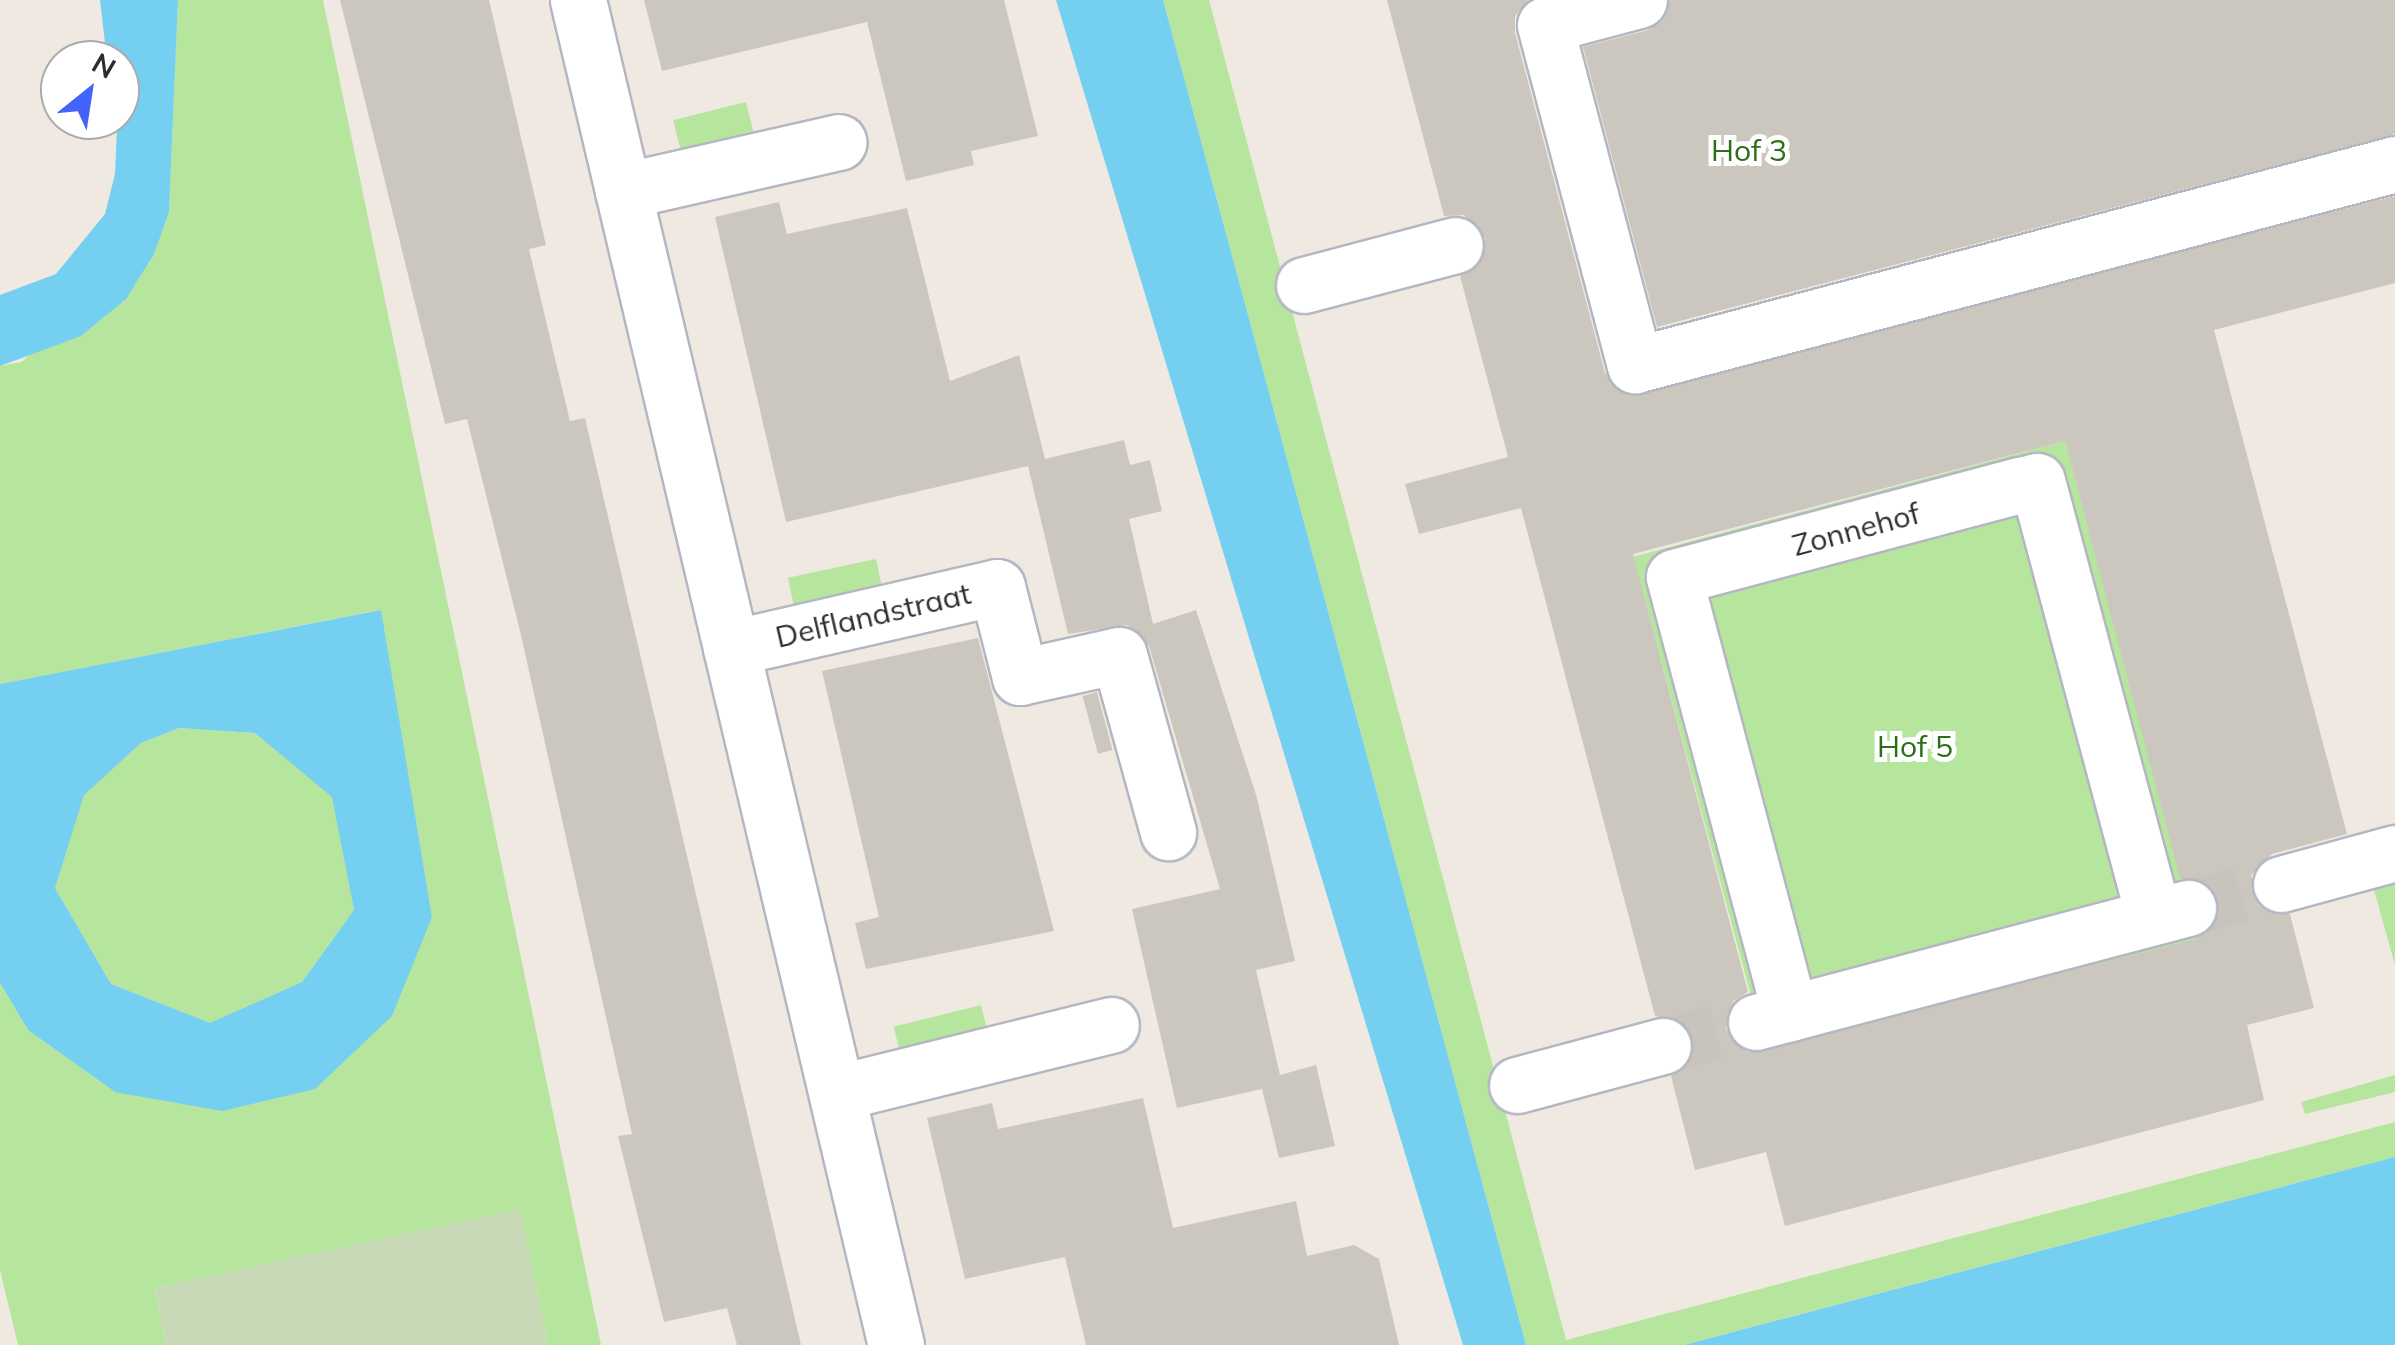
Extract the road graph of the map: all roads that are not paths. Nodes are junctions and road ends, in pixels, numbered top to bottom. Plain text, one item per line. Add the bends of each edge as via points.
1 (578, 0) edge
2 (1639, 0) edge
3 (838, 142) dead end
4 (2395, 164) edge
5 (623, 191) junction
6 (1455, 245) dead end
7 (1304, 284) dead end
8 (731, 648) junction
9 (1168, 832) dead end
10 (2395, 853) edge
11 (2281, 884) tunnel mouth
12 (2171, 913) joint
13 (1111, 1025) dead end
14 (1663, 1046) tunnel mouth
15 (1516, 1085) dead end
16 (840, 1092) junction
17 (896, 1345) edge

1 - 5 street
2 - 4 street via 1545,25 1635,365 2267,220
3 - 5 street
5 - 8 street
6 - 7 street
8 - 9 street, Delflandstraat via 997,587 1020,677 1119,655
8 - 16 street
10 - 11 street
12 - 12 street, Zonnehof via 2037,481 1674,576 1773,1017
13 - 16 street
14 - 15 street
16 - 17 street

